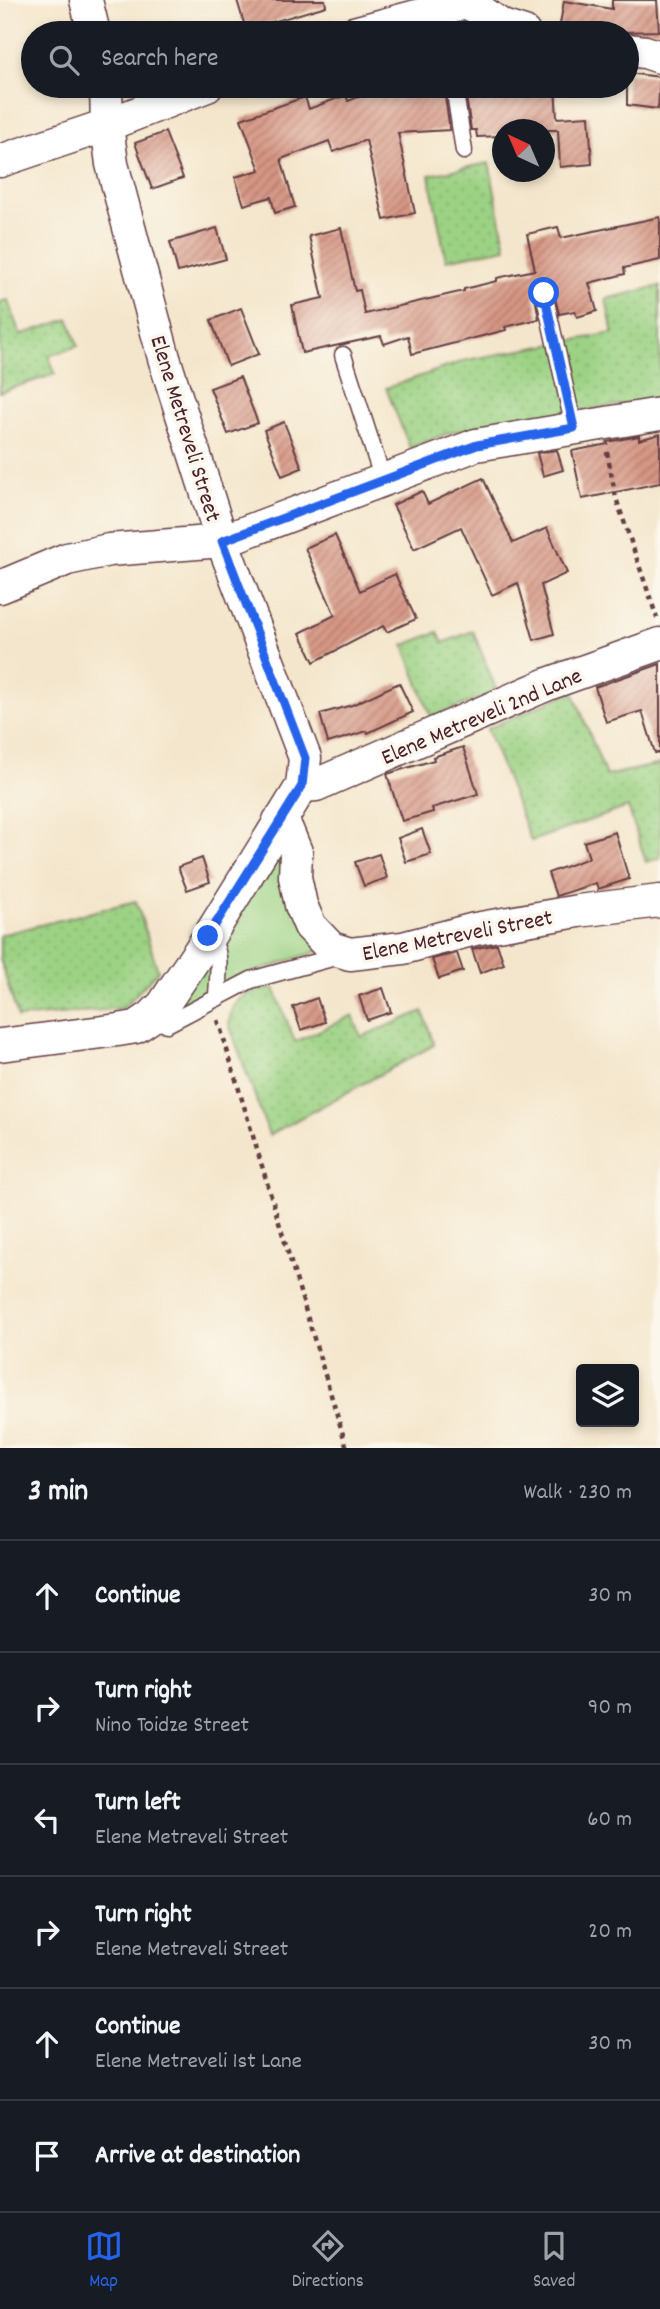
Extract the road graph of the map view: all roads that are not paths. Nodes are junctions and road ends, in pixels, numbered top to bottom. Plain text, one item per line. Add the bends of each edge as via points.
1 (86, 0) edge
2 (458, 9) edge
3 (91, 21) edge
4 (406, 21) edge
5 (489, 21) edge
6 (639, 53) edge
7 (660, 57) edge
8 (106, 98) edge
9 (176, 98) edge
10 (456, 98) edge
11 (107, 125) junction
12 (464, 151) dead end
13 (0, 161) edge
14 (544, 293) dead end
15 (343, 355) dead end
16 (660, 414) edge
17 (589, 426) junction
18 (383, 480) junction
19 (222, 541) junction
20 (0, 587) edge
21 (660, 644) edge
22 (302, 786) junction
23 (279, 821) junction
24 (660, 901) edge
25 (208, 936) junction
26 (349, 954) junction
27 (217, 998) junction
28 (151, 1017) junction
29 (0, 1045) edge

1 - 3 street
2 - 4 street
2 - 5 street
6 - 7 street
8 - 11 street, Elene Metreveli Street
9 - 11 street
10 - 12 lane
11 - 13 street
11 - 19 street, Elene Metreveli Street via 112,164 164,358
14 - 17 lane
15 - 18 lane
16 - 17 street
17 - 18 street via 477,445
18 - 19 street
19 - 20 street via 109,550 67,559
19 - 22 street, Elene Metreveli Street via 305,758
21 - 22 street, Elene Metreveli 2nd Lane via 548,684 316,785
22 - 23 street
23 - 25 street
23 - 26 street, Elene Metreveli Street via 296,852 295,877 310,926 331,947
24 - 26 street, Elene Metreveli Street via 578,911 475,929 403,948
25 - 27 lane via 218,953
25 - 28 street
26 - 27 lane via 251,980
27 - 28 lane via 167,1024
28 - 29 street via 136,1027

